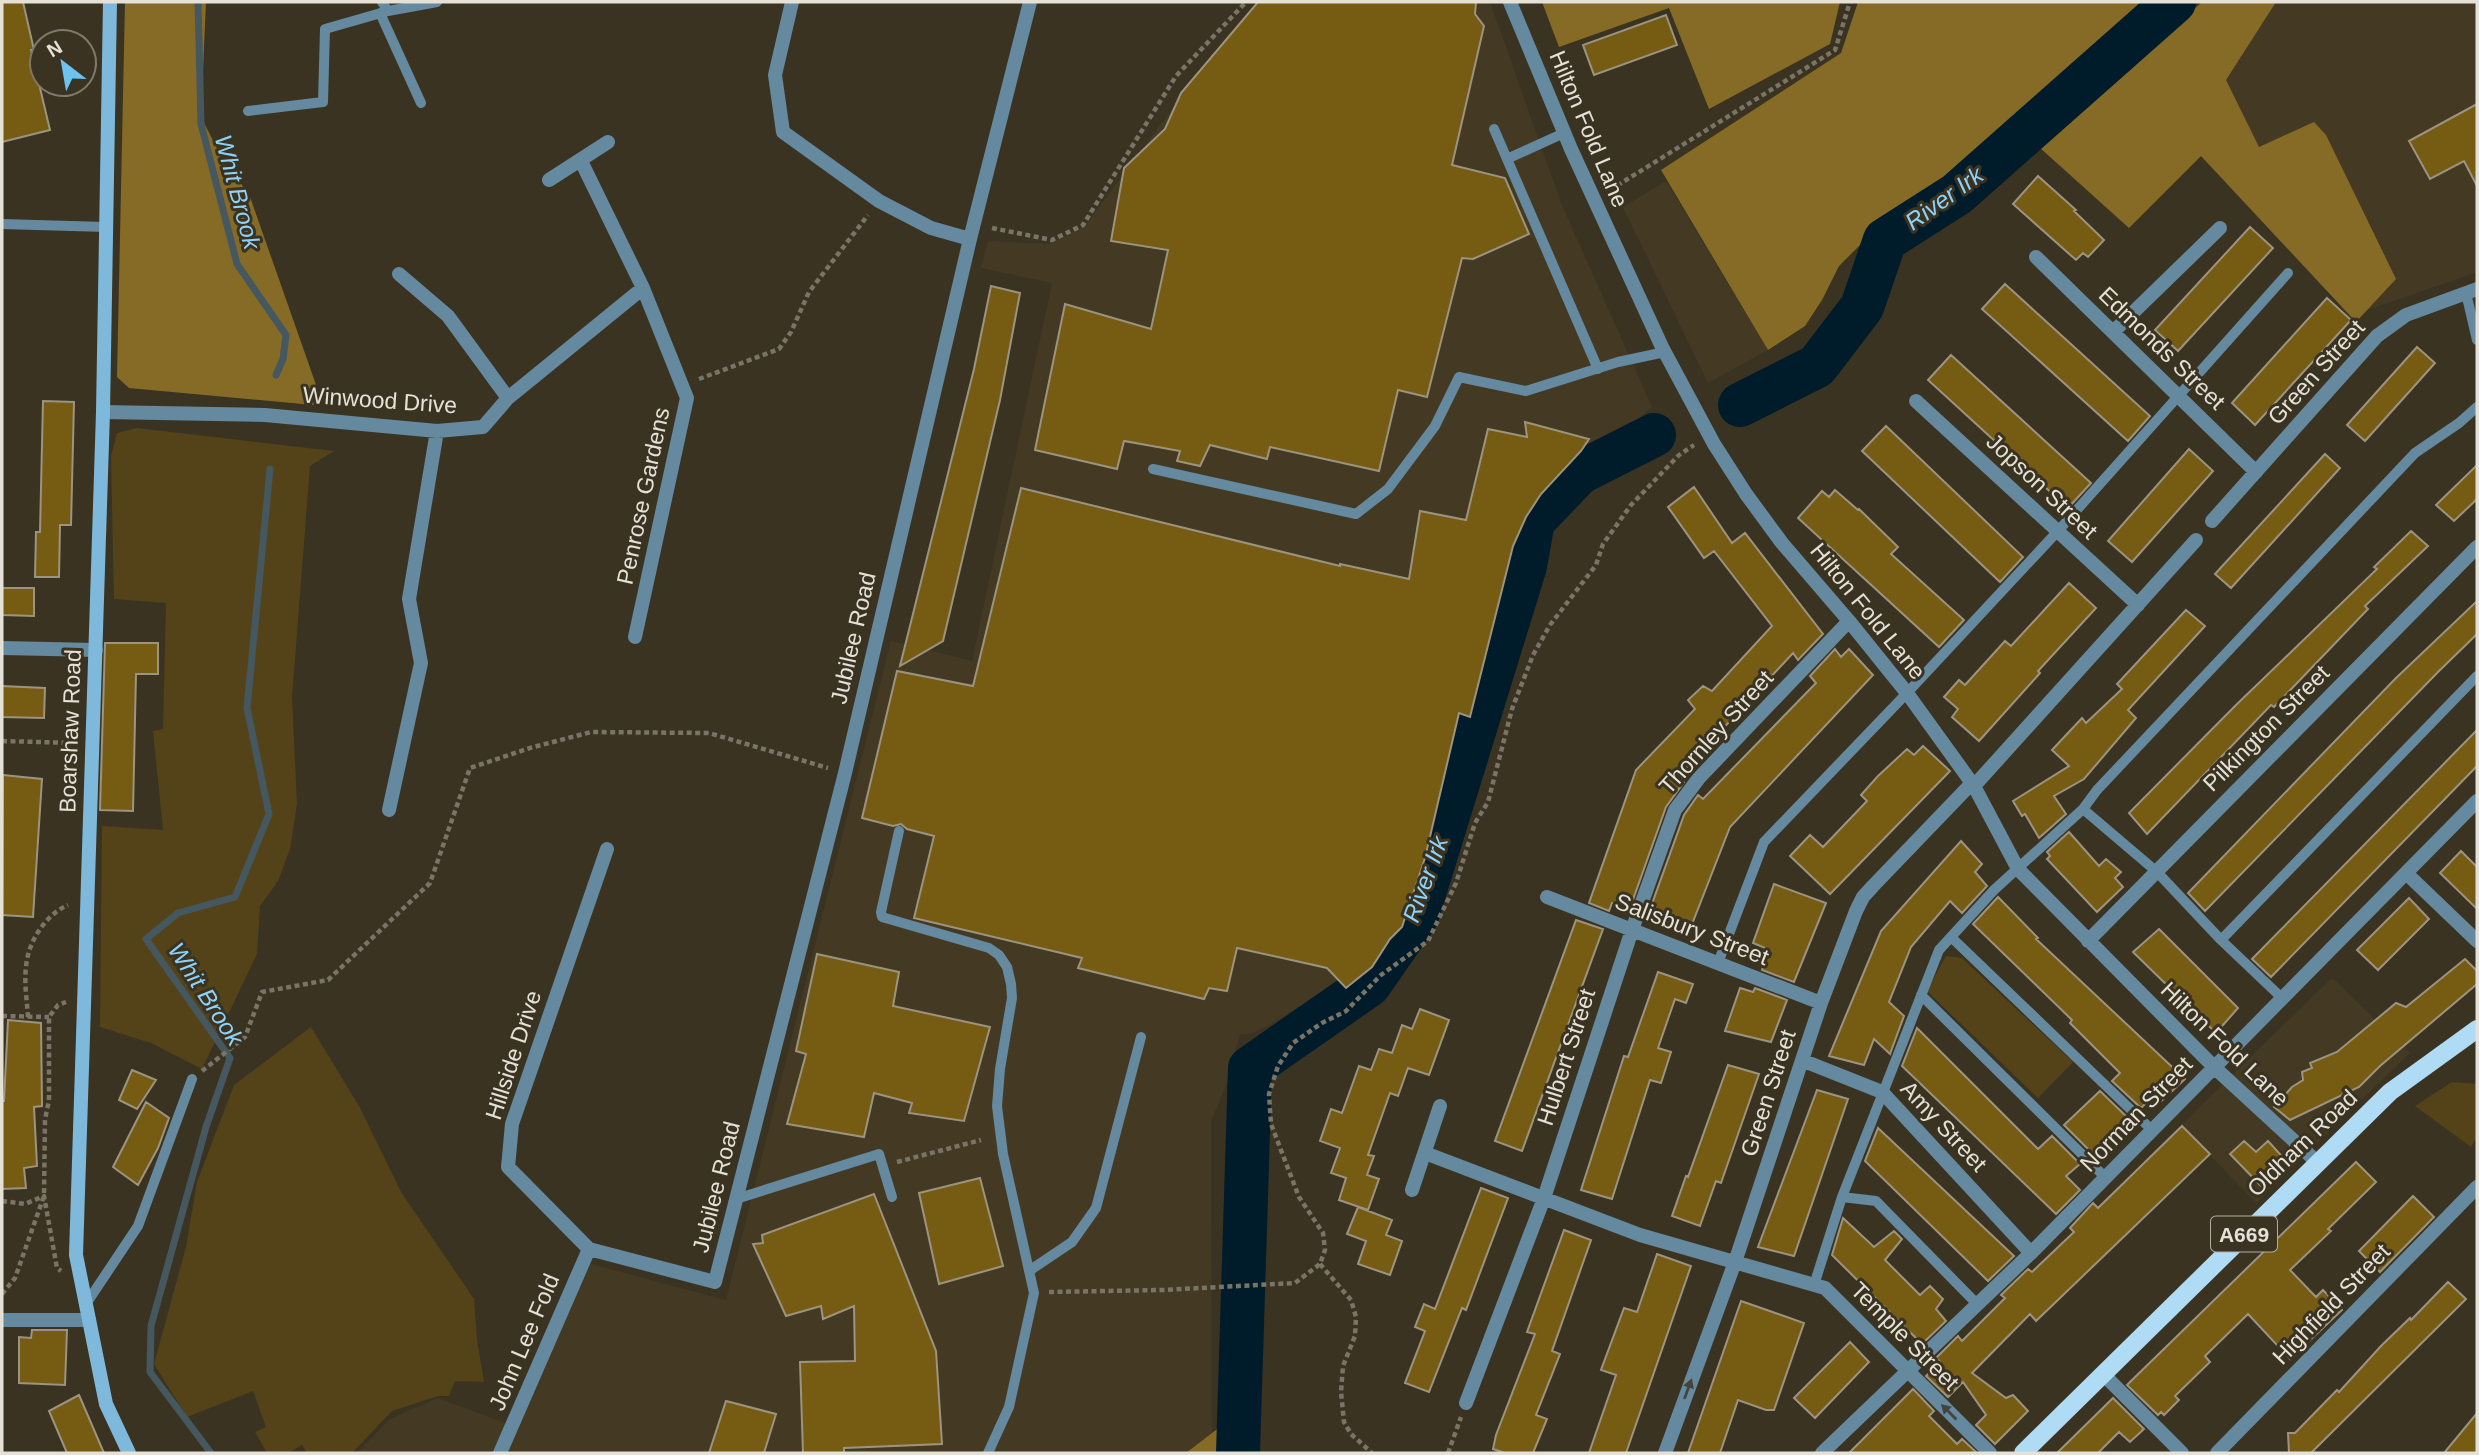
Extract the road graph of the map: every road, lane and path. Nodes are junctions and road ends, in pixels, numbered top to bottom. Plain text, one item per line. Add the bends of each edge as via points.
1 (110, 2) edge
2 (437, 2) edge
3 (792, 2) edge
4 (1030, 2) edge
5 (1246, 2) edge
6 (1510, 2) edge
7 (1850, 2) edge
8 (383, 9) edge
9 (421, 103) dead end
10 (248, 111) dead end
11 (1494, 129) dead end
12 (1564, 133) junction
13 (608, 142) dead end
14 (1507, 159) junction
15 (581, 161) junction
16 (550, 180) dead end
17 (1594, 200) junction
18 (879, 201) junction
19 (2, 224) edge
20 (974, 224) junction
21 (106, 227) junction
22 (2220, 228) dead end
23 (970, 239) junction
24 (2036, 257) dead end
25 (2288, 273) dead end
26 (399, 274) dead end
27 (643, 288) junction
28 (2472, 291) edge
29 (2113, 332) junction
30 (2477, 340) edge
31 (1665, 352) junction
32 (1598, 369) junction
33 (682, 384) junction
34 (2178, 395) junction
35 (508, 398) junction
36 (1916, 401) dead end
37 (2477, 407) edge
38 (103, 412) junction
39 (437, 431) junction
40 (1712, 438) junction
41 (1153, 469) dead end
42 (2256, 472) junction
43 (2212, 521) dead end
44 (2057, 531) junction
45 (2196, 540) dead end
46 (2477, 547) edge
47 (2138, 605) junction
48 (1849, 621) junction
49 (635, 637) dead end
50 (2, 648) edge
51 (96, 650) junction
52 (2477, 676) edge
53 (1907, 693) junction
54 (2, 741) edge
55 (93, 743) junction
56 (845, 774) junction
57 (1973, 784) junction
58 (2477, 801) edge
59 (2083, 809) junction
60 (389, 810) dead end
61 (899, 831) dead end
62 (607, 849) dead end
63 (2018, 869) junction
64 (2157, 872) junction
65 (2406, 873) junction
66 (88, 896) junction
67 (1547, 897) dead end
68 (1632, 930) junction
69 (1951, 937) junction
70 (2221, 940) junction
71 (2088, 941) junction
72 (2477, 941) edge
73 (1718, 963) junction
74 (1921, 995) junction
75 (85, 996) junction
76 (2283, 999) junction
77 (1821, 1003) junction
78 (2, 1016) edge
79 (28, 1017) junction
80 (49, 1017) junction
81 (2477, 1029) edge
82 (1141, 1037) dead end
83 (1804, 1061) junction
84 (213, 1062) dead end
85 (2214, 1067) junction
86 (192, 1079) dead end
87 (1882, 1092) junction
88 (1440, 1106) dead end
89 (2152, 1130) junction
90 (981, 1140) dead end
91 (1425, 1153) junction
92 (2317, 1162) junction
93 (883, 1166) junction
94 (2106, 1178) junction
95 (2477, 1187) edge
96 (1412, 1190) dead end
97 (44, 1196) junction
98 (892, 1197) dead end
99 (1842, 1197) junction
100 (1544, 1198) junction
101 (736, 1199) junction
102 (2, 1201) edge
103 (589, 1249) junction
104 (2031, 1253) junction
105 (1735, 1262) junction
106 (1320, 1264) junction
107 (1030, 1271) junction
108 (1814, 1285) junction
109 (1034, 1293) junction
110 (2, 1294) edge
111 (86, 1304) junction
112 (1977, 1304) junction
113 (2, 1320) edge
114 (89, 1320) junction
115 (1907, 1371) junction
116 (2103, 1374) junction
117 (1466, 1404) joint
118 (129, 1453) edge
119 (500, 1453) edge
120 (988, 1453) edge
121 (1372, 1453) edge
122 (1448, 1453) edge
123 (1665, 1453) edge
124 (1822, 1453) edge
125 (1990, 1453) edge
126 (2023, 1453) edge
127 (2182, 1453) edge
128 (2217, 1453) edge

1 - 21 street, Boarshaw Road
2 - 8 lane
3 - 18 street via 775,75 783,132
4 - 20 street, Jubilee Road
5 - 20 path via 1176,76 1083,225 1052,240
6 - 12 street, Hilton Fold Lane
7 - 17 path via 1835,50
8 - 9 lane
8 - 10 lane via 325,29 323,102
11 - 14 lane
12 - 14 lane
12 - 17 street, Hilton Fold Lane
13 - 15 street
14 - 32 lane
15 - 16 street
15 - 27 street, Penrose Gardens
17 - 31 street, Hilton Fold Lane
18 - 23 street via 931,228
18 - 33 path via 809,292 779,349
19 - 21 lane
20 - 23 street, Jubilee Road
21 - 38 street, Boarshaw Road
22 - 29 street
23 - 56 street, Jubilee Road
24 - 29 street, Edmonds Street
25 - 34 lane
26 - 35 street via 448,316
27 - 33 street, Penrose Gardens
27 - 35 street, Winwood Drive
28 - 30 lane
28 - 42 street, Green Street via 2406,315 2377,336
29 - 34 street, Edmonds Street
31 - 32 lane
31 - 40 street, Hilton Fold Lane
32 - 41 lane via 1526,391 1458,377 1427,437 1388,489 1356,514
33 - 49 street, Penrose Gardens via 687,398
34 - 42 street, Edmonds Street
34 - 44 lane
35 - 39 street, Winwood Drive via 483,427
36 - 44 street, Jopson Street
37 - 59 lane via 2415,453
38 - 39 street, Winwood Drive via 265,415
38 - 51 street, Boarshaw Road
39 - 60 street via 409,599 421,663
40 - 48 street, Hilton Fold Lane via 1782,543
40 - 106 path via 1679,455 1631,505 1603,544 1596,565 1533,655 1511,709 1488,802 1427,941 1381,975 1346,1012 1293,1043 1278,1066 1269,1094 1271,1124 1299,1197 1323,1233 1325,1250
42 - 43 street, Green Street
44 - 47 street, Jopson Street
44 - 53 lane
45 - 47 street, Green Street
46 - 64 street, Pilkington Street
47 - 57 street, Green Street
48 - 53 street, Hilton Fold Lane
48 - 68 street, Thornley Street via 1686,793 1675,810
50 - 51 street
51 - 55 street, Boarshaw Road
52 - 70 lane
53 - 57 street, Hilton Fold Lane
53 - 73 lane via 1764,842
54 - 55 path
55 - 66 street, Boarshaw Road
56 - 84 path via 709,733 592,732 470,768 430,883 328,980 262,992 245,1037
56 - 101 street, Jubilee Road
57 - 63 street, Hilton Fold Lane
57 - 77 street, Green Street via 1863,898
58 - 65 street, Norman Street
59 - 63 lane
59 - 64 lane
61 - 107 lane via 882,917 989,948 1007,967 1012,998 997,1105 1003,1154
62 - 103 street, Hillside Drive via 512,1124 508,1167
63 - 69 lane
63 - 71 street, Hilton Fold Lane
64 - 70 lane
64 - 71 street, Pilkington Street
65 - 72 street
65 - 76 street, Norman Street
66 - 75 street, Boarshaw Road
66 - 79 path via 59,909 33,941 26,966
67 - 68 street, Salisbury Street
68 - 73 street, Salisbury Street
68 - 100 street, Hulbert Street
69 - 74 lane via 1939,950
69 - 89 lane
70 - 76 lane
71 - 85 street, Hilton Fold Lane
73 - 77 street, Salisbury Street
74 - 87 lane
74 - 94 lane
75 - 80 path via 58,1005
75 - 111 street, Boarshaw Road via 76,1255
76 - 85 street, Norman Street
77 - 83 street, Green Street
78 - 79 path
79 - 80 path
80 - 97 path
81 - 92 main road, Oldham Road / A669 via 2390,1093
82 - 107 lane via 1096,1208 1072,1242
83 - 87 street, Amy Street
83 - 105 street, Green Street
85 - 89 street, Norman Street
85 - 92 street, Hilton Fold Lane
86 - 111 lane via 138,1226
87 - 99 lane
87 - 104 street, Amy Street
88 - 91 street
89 - 94 street, Norman Street
90 - 93 path
91 - 96 street
91 - 100 street
92 - 116 main road, Oldham Road / A669
93 - 98 lane
93 - 101 lane via 879,1154
94 - 104 street, Norman Street
95 - 128 street, Highfield Street
97 - 102 path via 25,1203
97 - 110 path via 15,1278
99 - 108 lane
99 - 112 lane via 1876,1201
100 - 105 street via 1640,1235
100 - 117 street, Hulbert Street
101 - 103 street, Jubilee Road via 715,1283
103 - 119 street, John Lee Fold
104 - 112 street, Norman Street
105 - 108 street, Temple Street
123 -> 105 street, Green Street
106 - 109 path via 1295,1283
106 - 121 path via 1351,1300 1356,1317 1343,1366 1344,1422
107 - 109 lane
108 - 115 street, Temple Street via 1825,1288
109 - 120 lane via 1009,1407
111 - 114 street, Boarshaw Road
112 - 115 street, Norman Street
113 - 114 street
114 - 118 street, Boarshaw Road via 106,1404
115 - 124 street, Norman Street
125 -> 115 street, Temple Street
116 - 126 main road, Oldham Road / A669
116 - 127 street
117 - 122 path

